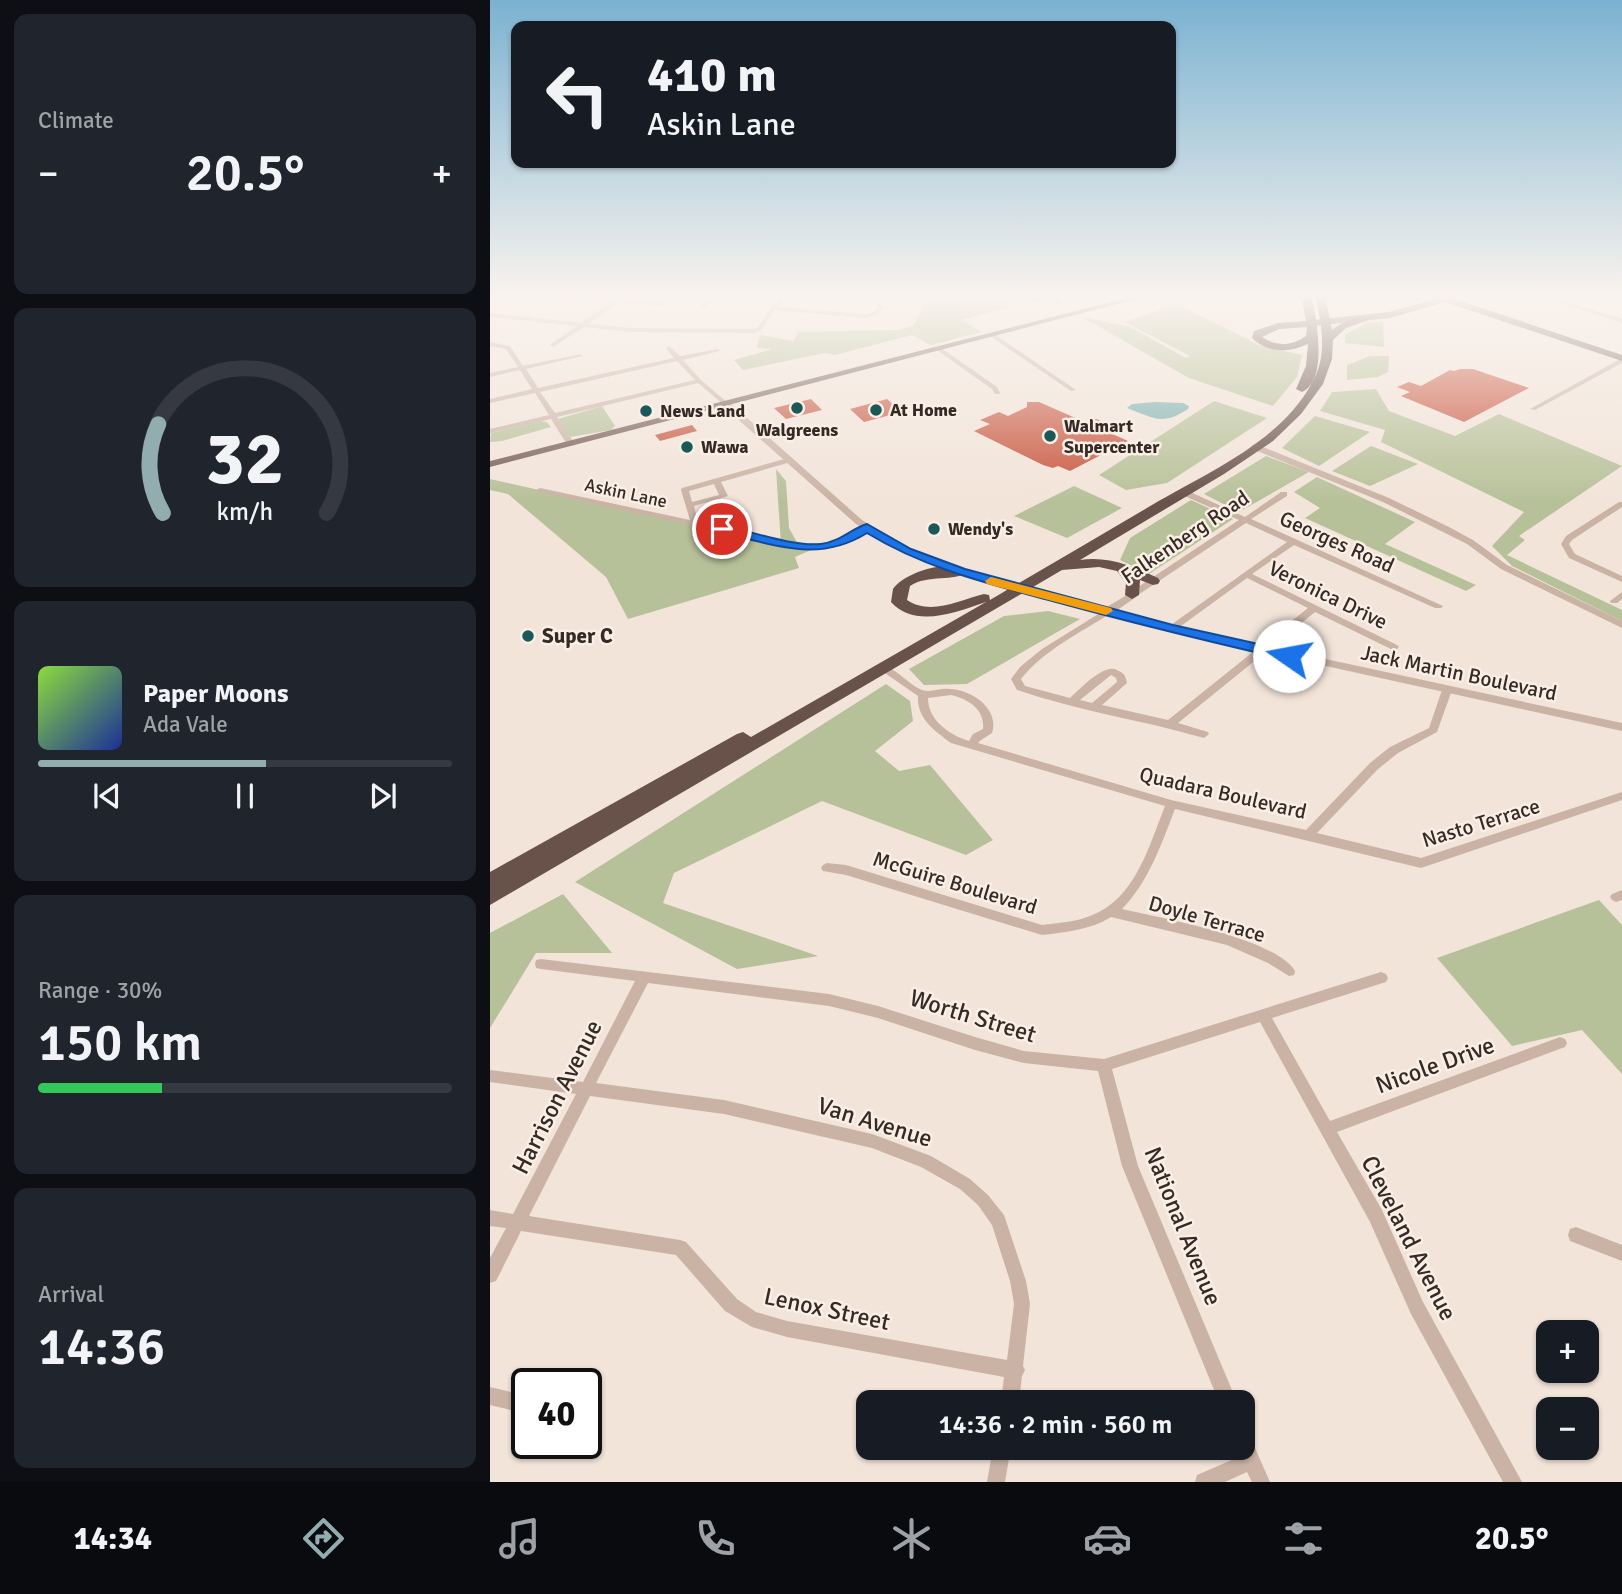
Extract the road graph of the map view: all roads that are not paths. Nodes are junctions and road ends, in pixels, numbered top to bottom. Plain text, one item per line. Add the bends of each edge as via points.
1 (520, 364) edge
2 (540, 364) edge
3 (655, 364) edge
4 (684, 364) edge
5 (880, 364) edge
6 (961, 364) edge
7 (1035, 364) edge
8 (1311, 364) edge
9 (1325, 364) edge
10 (1613, 364) edge
11 (523, 368) junction
12 (490, 375) edge
13 (699, 381) junction
14 (537, 390) junction
15 (1073, 390) dead end
16 (997, 393) dead end
17 (490, 401) edge
18 (726, 404) junction
19 (1534, 409) dead end
20 (553, 416) junction
21 (490, 431) edge
22 (571, 444) junction
23 (1255, 447) junction
24 (788, 460) junction
25 (490, 464) edge
26 (717, 482) junction
27 (540, 489) dead end
28 (1183, 492) junction
29 (1284, 494) dead end
30 (1622, 504) edge
31 (690, 505) junction
32 (1245, 520) junction
33 (695, 524) junction
34 (867, 528) junction
35 (1293, 541) junction
36 (1123, 568) junction
37 (960, 572) junction
38 (1045, 574) junction
39 (1247, 575) junction
40 (1622, 579) edge
41 (1153, 581) junction
42 (1013, 587) junction
43 (1132, 595) junction
44 (984, 598) junction
45 (1438, 606) dead end
46 (1314, 608) junction
47 (1108, 611) junction
48 (1622, 625) edge
49 (1171, 629) junction
50 (1394, 647) dead end
51 (1262, 650) junction
52 (885, 669) junction
53 (1447, 690) junction
54 (923, 694) junction
55 (1072, 702) junction
56 (1093, 707) junction
57 (1170, 724) junction
58 (1622, 727) edge
59 (1204, 734) dead end
60 (971, 746) junction
61 (1622, 796) edge
62 (1171, 803) junction
63 (1308, 835) junction
64 (827, 868) dead end
65 (490, 881) edge
66 (490, 897) edge
67 (1112, 912) junction
68 (541, 964) dead end
69 (1289, 971) dead end
70 (644, 977) junction
71 (1381, 978) dead end
72 (1263, 1015) junction
73 (1560, 1043) dead end
74 (1104, 1065) junction
75 (490, 1076) edge
76 (587, 1089) junction
77 (1327, 1129) junction
78 (490, 1218) edge
79 (517, 1222) junction
80 (1576, 1235) dead end
81 (1622, 1253) edge
82 (490, 1275) edge
83 (1016, 1370) junction
84 (1012, 1390) edge
85 (1223, 1390) edge
86 (490, 1396) edge
87 (511, 1401) edge
88 (1001, 1460) edge
89 (1252, 1460) joint
90 (999, 1481) edge
91 (1204, 1482) edge
92 (1261, 1482) edge
93 (1513, 1482) edge

1 - 11 street
2 - 11 street
3 - 14 street
4 - 13 street
5 - 18 main road
6 - 16 street
7 - 15 street
8 - 42 highway via 1289,405 1243,446
9 - 23 highway via 1308,399
10 - 19 street
11 - 12 street
11 - 14 street
13 - 18 street
13 - 20 street
14 - 17 street
14 - 20 street
18 - 22 main road
18 - 24 street, Jack Martin Boulevard
20 - 21 street
20 - 22 street
22 - 25 main road
23 - 28 highway
23 - 48 street via 1446,529 1504,567
24 - 26 street
24 - 34 street, Jack Martin Boulevard
26 - 31 street via 685,490
26 - 31 street via 724,496
27 - 33 street, Askin Lane
28 - 32 street, Georges Road
28 - 38 highway
29 - 32 street, Falkenberg Road
30 - 40 street via 1566,544 1572,556
31 - 33 street
32 - 35 street, Georges Road
32 - 41 street, Falkenberg Road
33 - 34 street, Askin Lane via 821,548 846,541
34 - 37 street, Jack Martin Boulevard via 906,551
35 - 39 street
35 - 45 street, Georges Road
36 - 38 highway via 1075,564
36 - 41 highway
36 - 43 highway via 1134,582
37 - 42 street, Jack Martin Boulevard
37 - 44 highway via 939,572 907,582 900,589 899,602 937,612
38 - 42 highway
39 - 46 street, Veronica Drive
39 - 49 street
41 - 43 street, Falkenberg Road
42 - 44 highway
42 - 47 street, Jack Martin Boulevard
42 - 52 highway
43 - 47 street, Falkenberg Road
44 - 65 highway
46 - 50 street, Veronica Drive
46 - 51 street
47 - 49 street, Jack Martin Boulevard
47 - 55 street via 1043,654 1016,679 1021,688
49 - 51 street, Jack Martin Boulevard
51 - 53 street, Jack Martin Boulevard
51 - 57 street
52 - 54 street
52 - 66 highway
53 - 58 street, Jack Martin Boulevard
53 - 63 street, Quadara Boulevard via 1433,730 1374,766
54 - 60 street, Quadara Boulevard via 922,708 929,721
54 - 60 street via 968,696 987,713 988,731
55 - 56 street
55 - 56 street via 1104,674 1117,673 1122,683
56 - 57 street
57 - 59 street
60 - 62 street, Quadara Boulevard
61 - 63 street, Nasto Terrace via 1420,863
62 - 63 street, Quadara Boulevard
62 - 67 street, McGuire Boulevard via 1139,883
64 - 67 street, McGuire Boulevard via 1042,930 1091,923
67 - 69 street, Doyle Terrace via 1230,941 1260,952
68 - 70 street, Worth Street
70 - 74 street, Worth Street via 842,1002 1023,1057
70 - 76 street, Harrison Avenue
71 - 72 street, Worth Street
72 - 74 street, Worth Street
72 - 77 street, Cleveland Avenue
73 - 77 street, Nicole Drive
74 - 85 street, National Avenue via 1130,1166
75 - 76 street, Van Avenue
76 - 79 street, Harrison Avenue
76 - 83 street, Van Avenue via 700,1103 872,1141 926,1161 965,1184 984,1200 998,1221 1018,1281 1022,1304
77 - 93 street, Cleveland Avenue via 1376,1216 1417,1308
78 - 79 street, Lenox Street
79 - 82 street, Harrison Avenue
79 - 83 street, Lenox Street via 680,1248 731,1305 752,1319
80 - 81 street
83 - 84 street, Van Avenue
86 - 87 street
88 - 90 street
89 - 91 street
89 - 92 street

